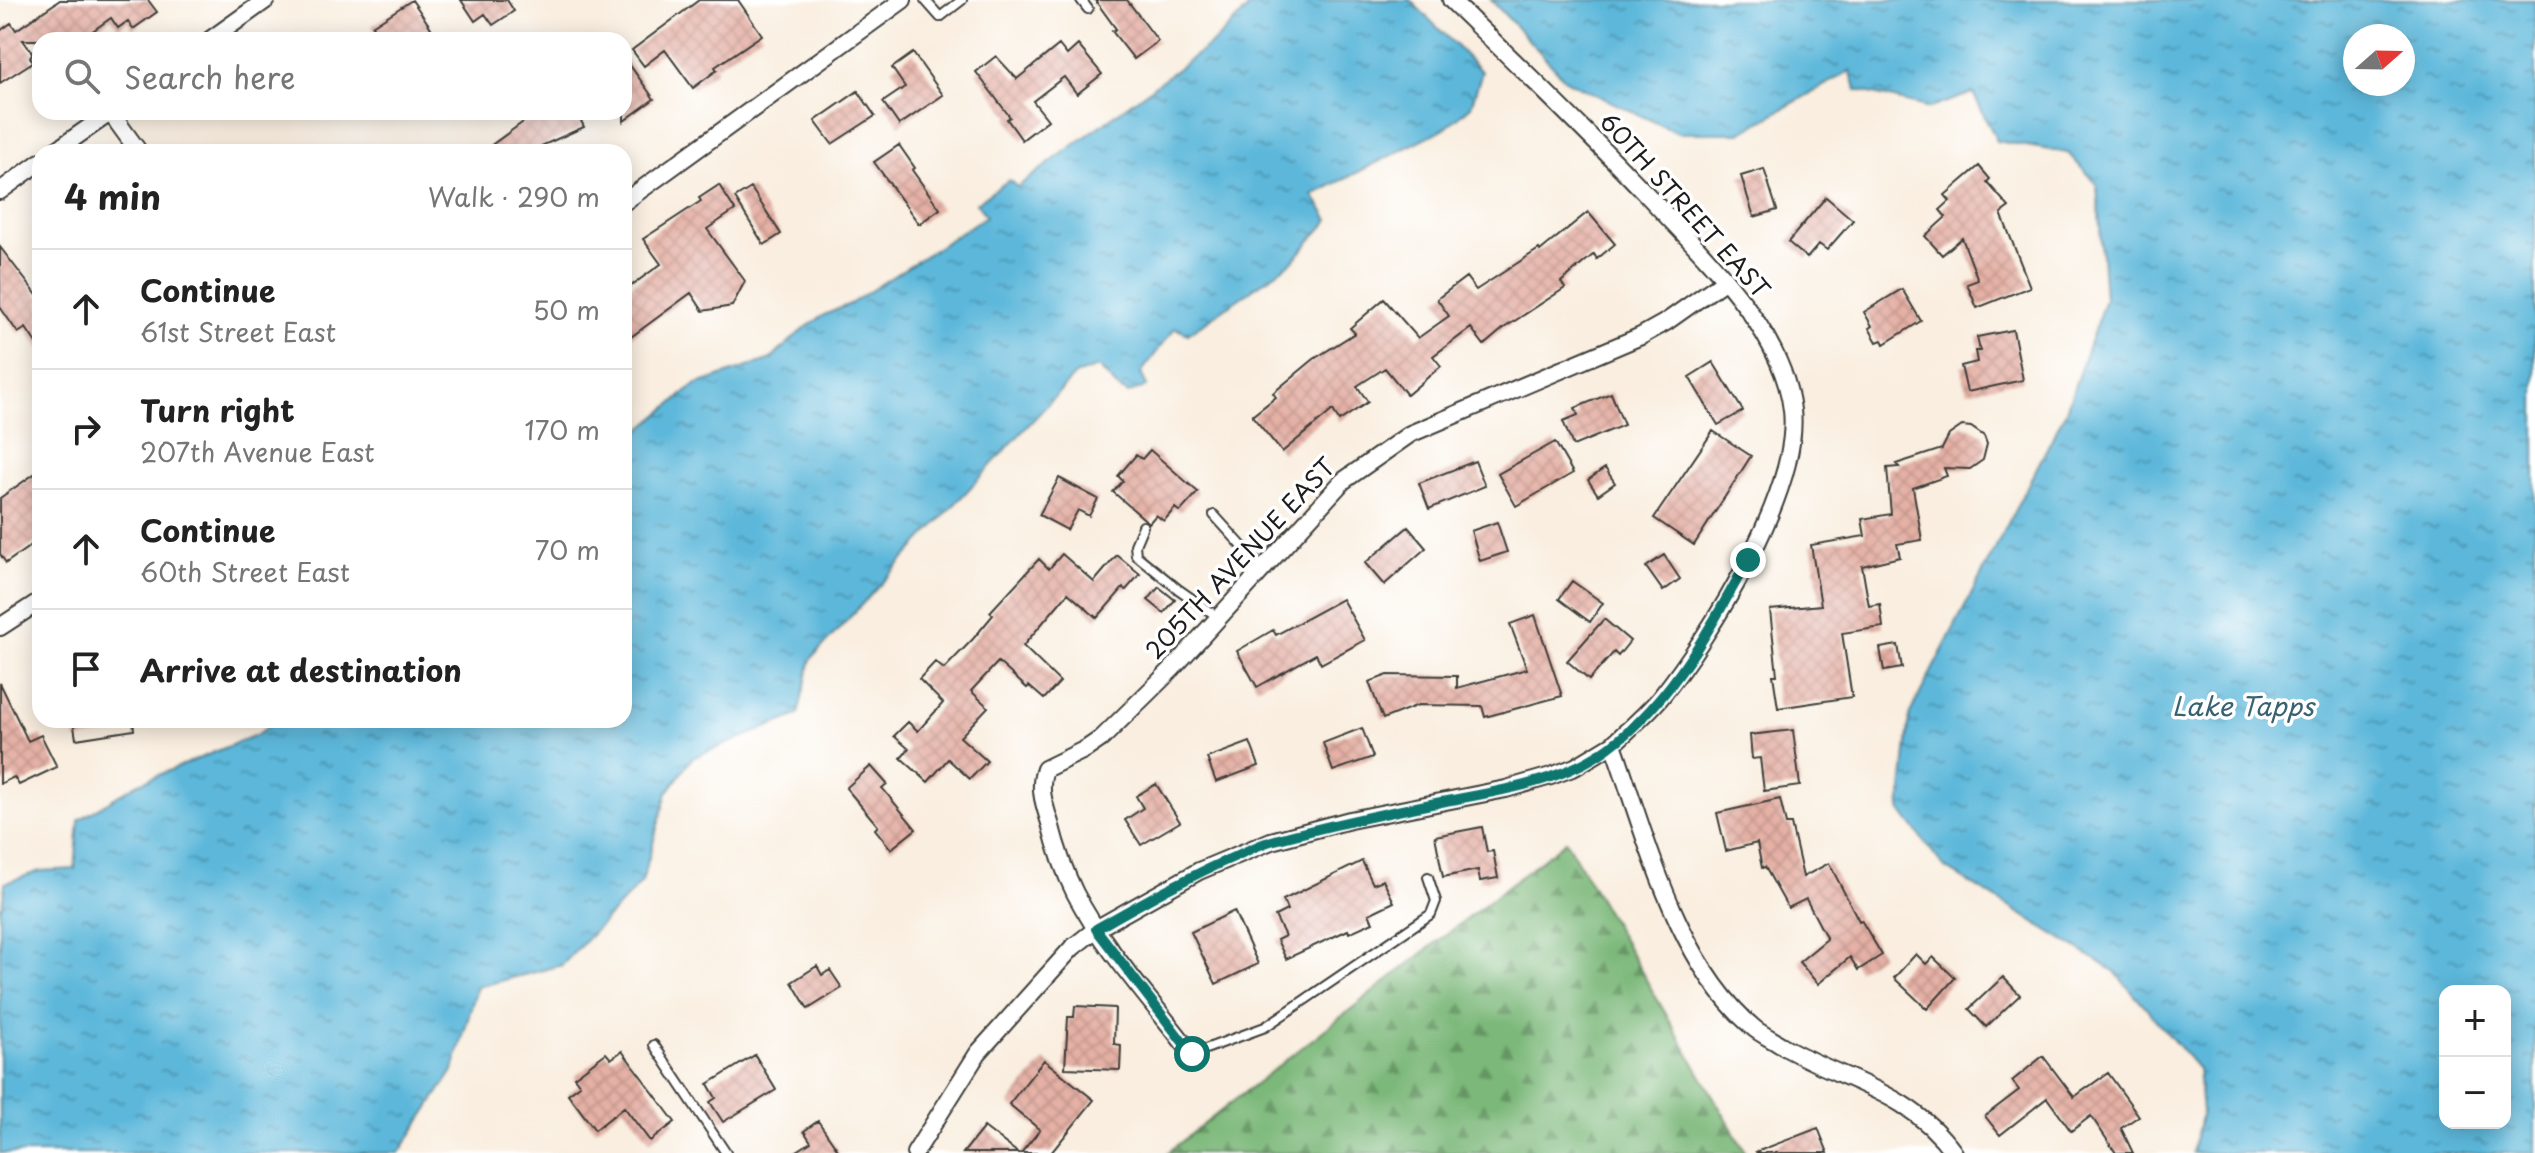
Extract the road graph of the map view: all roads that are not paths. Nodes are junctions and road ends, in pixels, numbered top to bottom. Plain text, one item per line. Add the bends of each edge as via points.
1 (266, 0) edge
2 (903, 0) edge
3 (925, 0) edge
4 (962, 0) edge
5 (1081, 0) edge
6 (1451, 0) edge
7 (1088, 9) dead end
8 (221, 32) edge
9 (99, 120) edge
10 (116, 120) edge
11 (65, 144) edge
12 (133, 144) edge
13 (32, 168) edge
14 (0, 191) edge
15 (632, 196) edge
16 (1724, 281) junction
17 (1214, 515) dead end
18 (1143, 526) dead end
19 (1262, 568) junction
20 (32, 606) edge
21 (1218, 617) junction
22 (0, 627) edge
23 (1613, 744) junction
24 (1428, 877) dead end
25 (1096, 929) junction
26 (654, 1045) dead end
27 (1192, 1054) joint
28 (726, 1153) edge
29 (915, 1153) edge
30 (1954, 1153) edge

1 - 8 street
2 - 15 street
3 - 4 lane via 940,17
5 - 7 lane
6 - 16 street, 60TH STREET EAST via 1606,151
9 - 11 street
10 - 12 street
13 - 14 street
16 - 19 street, 205TH AVENUE EAST via 1641,336 1410,434 1343,481
16 - 23 street, 60TH STREET EAST via 1750,312 1786,381 1792,411 1790,456 1748,560 1708,633 1658,701
17 - 19 lane
18 - 21 lane via 1136,555
19 - 21 street, 205TH AVENUE EAST
20 - 22 street
21 - 25 street, 205TH AVENUE EAST via 1102,738 1045,769 1041,793 1058,854
23 - 25 street, 60TH STREET EAST via 1585,762 1506,789 1271,841 1199,871
23 - 30 street via 1684,937 1716,988 1756,1030 1804,1058 1887,1094 1927,1121
24 - 27 lane via 1436,901 1431,914 1265,1027
25 - 27 street
25 - 29 street, 60TH STREET EAST via 1072,948 978,1053
26 - 28 lane

